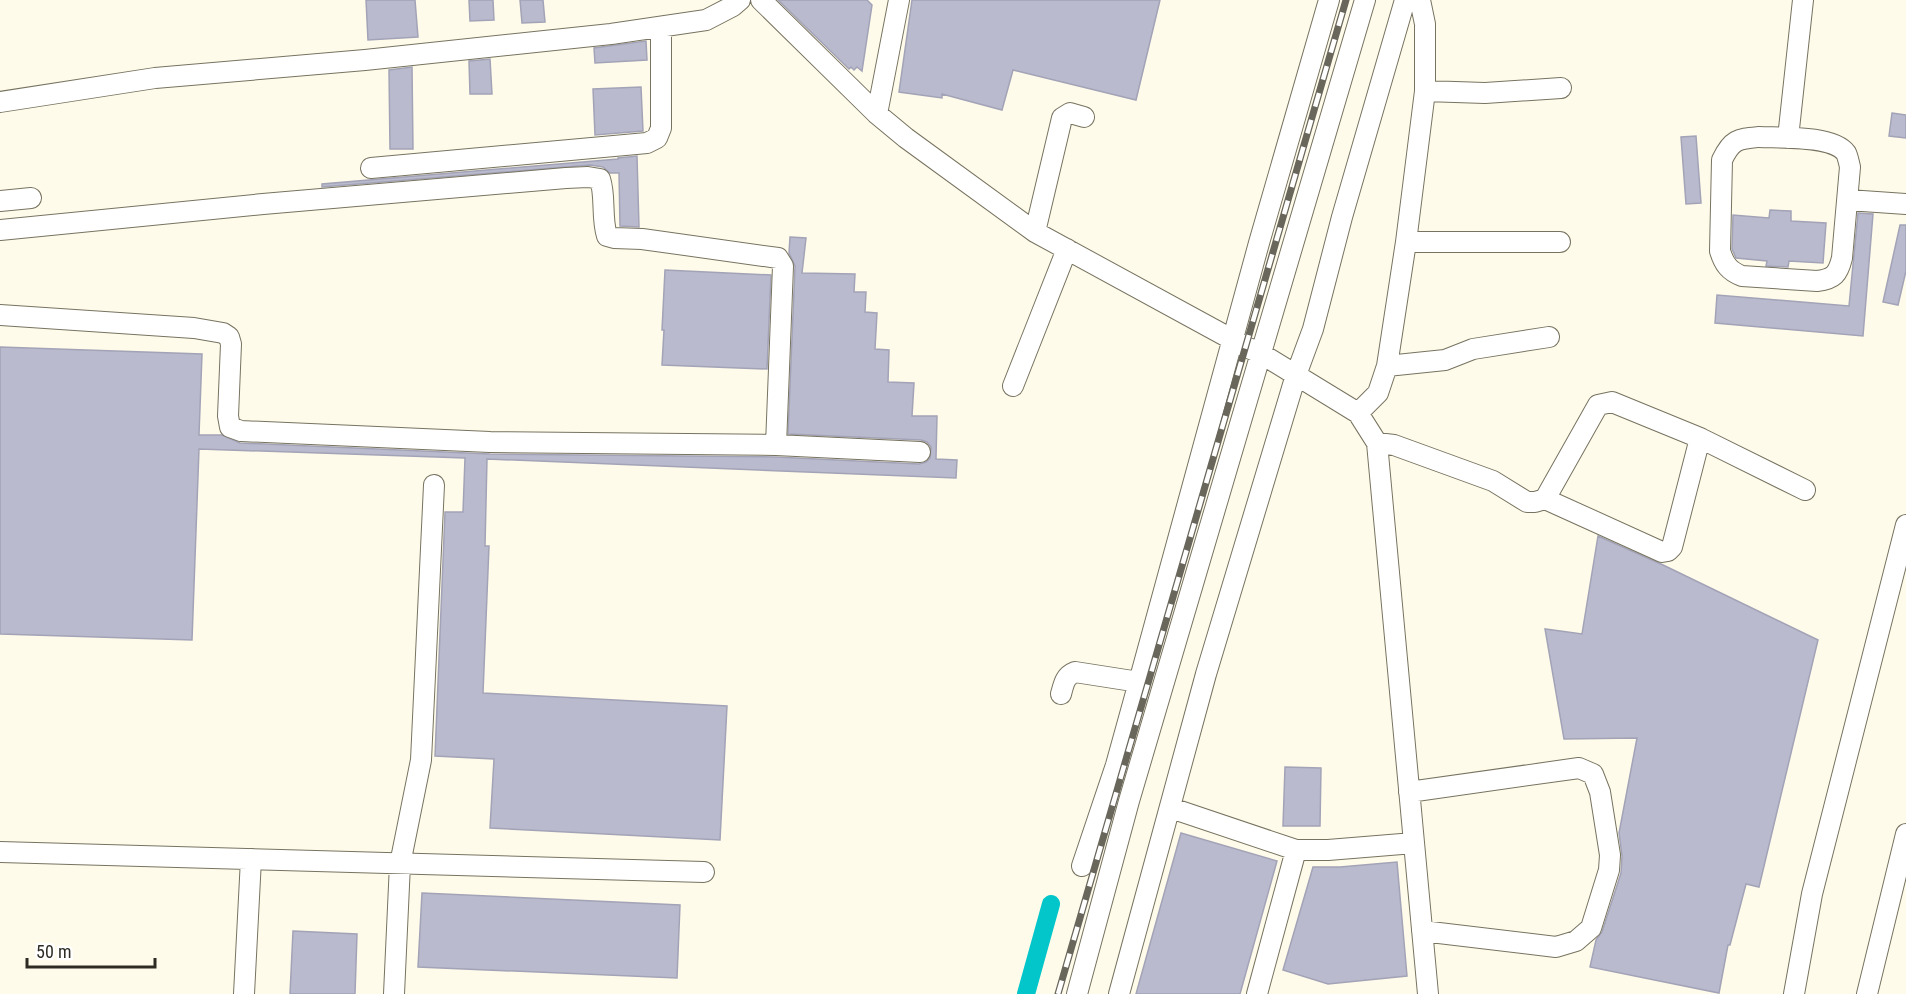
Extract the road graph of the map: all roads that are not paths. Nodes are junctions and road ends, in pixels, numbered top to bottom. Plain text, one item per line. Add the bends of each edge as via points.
1 (740, 0) edge
2 (761, 0) edge
3 (899, 0) edge
4 (1329, 0) edge
5 (1365, 0) edge
6 (1404, 0) edge
7 (1420, 0) edge
8 (1803, 0) edge
9 (661, 27) junction
10 (1561, 88) dead end
11 (1425, 91) junction
12 (0, 102) edge
13 (877, 114) junction
14 (1084, 117) dead end
15 (1788, 138) junction
16 (371, 168) dead end
17 (31, 198) dead end
18 (1848, 200) junction
19 (0, 201) edge
20 (1906, 204) edge
21 (0, 230) edge
22 (1035, 232) junction
23 (1406, 242) junction
24 (1560, 242) dead end
25 (1067, 249) junction
26 (0, 315) edge
27 (1549, 337) dead end
28 (1233, 340) junction
29 (1260, 353) junction
30 (1387, 366) junction
31 (1296, 375) junction
32 (1013, 386) dead end
33 (1358, 413) junction
34 (1700, 438) junction
35 (1377, 443) junction
36 (776, 445) junction
37 (920, 452) dead end
38 (434, 485) dead end
39 (1806, 490) dead end
40 (1545, 499) junction
41 (1906, 525) edge
42 (1139, 682) junction
43 (1061, 694) dead end
44 (1409, 792) junction
45 (1171, 808) junction
46 (1906, 834) edge
47 (1414, 843) junction
48 (1296, 850) junction
49 (0, 852) edge
50 (251, 859) junction
51 (400, 864) junction
52 (1082, 866) dead end
53 (704, 872) dead end
54 (1422, 931) junction
55 (244, 994) edge
56 (394, 994) edge
57 (1077, 994) edge
58 (1119, 994) edge
59 (1257, 994) edge
60 (1428, 994) edge
61 (1794, 994) edge
62 (1867, 994) edge

1 - 9 street via 706,20
2 - 13 street
3 - 13 street
4 - 28 street
5 - 29 street
6 - 31 street via 1313,329
7 - 11 street via 1425,24
8 - 15 street
9 - 12 street via 364,60 155,78
9 - 16 street via 661,128 657,138 647,143
10 - 11 street via 1485,93
11 - 23 street
13 - 22 street
14 - 22 street via 1070,113 1062,118
15 - 18 street via 1816,139 1846,153 1850,167
15 - 18 street via 1738,139 1728,147 1722,160 1720,251 1724,264 1742,276 1829,279 1839,272
17 - 19 street
18 - 20 street
21 - 36 street via 566,178 600,179 607,236 778,258 783,266
22 - 25 street
23 - 24 street
23 - 30 street
25 - 28 street
25 - 32 street
26 - 36 street via 223,333 231,344 230,427 241,431 490,442
27 - 30 street via 1473,349 1445,360
28 - 29 street
28 - 42 street
29 - 31 street
29 - 57 street
30 - 33 street via 1378,393
31 - 33 street
31 - 45 street via 1206,674
33 - 35 street
34 - 39 street
34 - 40 street via 1604,402 1598,405
34 - 40 street via 1668,551 1662,552
35 - 40 street via 1394,445 1493,482 1527,502
35 - 44 street
36 - 37 street
38 - 51 street via 421,760
41 - 61 street via 1812,894
42 - 43 street via 1076,672 1065,679
42 - 52 street
44 - 47 street
44 - 54 street via 1579,768 1593,774 1610,855 1591,928 1576,941 1556,947
45 - 48 street
45 - 58 street
46 - 62 street
47 - 48 street
47 - 54 street
48 - 59 street
49 - 50 street
50 - 51 street
50 - 55 street
51 - 53 street
51 - 56 street
54 - 60 street

